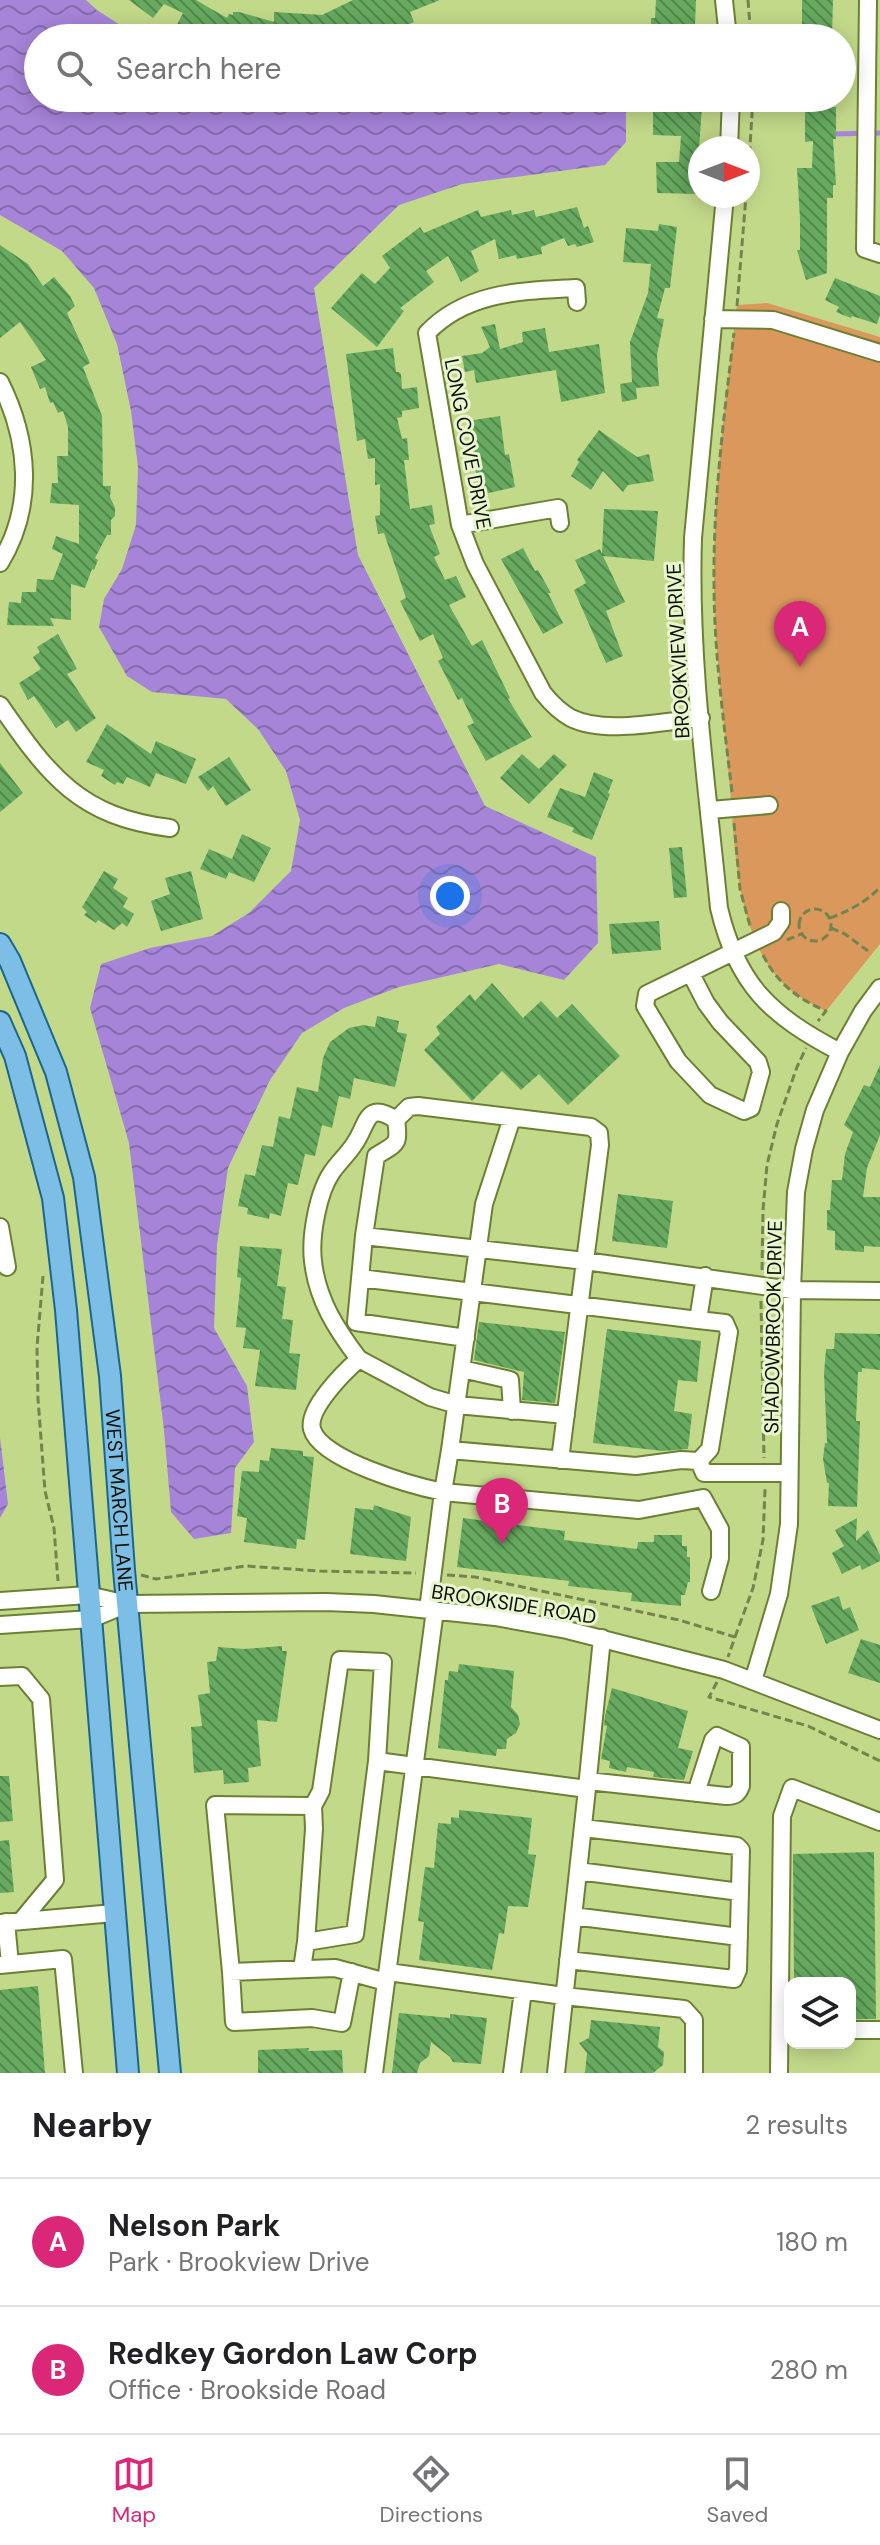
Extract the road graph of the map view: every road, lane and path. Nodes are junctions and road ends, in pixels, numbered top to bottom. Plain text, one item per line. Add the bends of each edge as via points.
1 (724, 0) edge
2 (748, 0) edge
3 (868, 0) edge
4 (727, 24) edge
5 (750, 24) edge
6 (730, 112) edge
7 (752, 112) edge
8 (729, 136) edge
9 (751, 136) edge
10 (724, 208) edge
11 (745, 208) edge
12 (880, 254) edge
13 (577, 302) dead end
14 (713, 319) junction
15 (736, 319) junction
16 (880, 353) edge
17 (0, 382) edge
18 (560, 523) dead end
19 (460, 525) junction
20 (0, 563) edge
21 (0, 705) edge
22 (701, 718) junction
23 (769, 805) dead end
24 (733, 808) junction
25 (710, 810) junction
26 (170, 828) dead end
27 (880, 887) edge
28 (781, 911) dead end
29 (830, 918) junction
30 (831, 928) junction
31 (756, 941) junction
32 (0, 944) edge
33 (868, 951) dead end
34 (732, 952) junction
35 (691, 974) junction
36 (880, 988) edge
37 (0, 1022) edge
38 (806, 1034) junction
39 (840, 1052) junction
40 (512, 1118) junction
41 (396, 1120) junction
42 (359, 1134) junction
43 (376, 1156) junction
44 (0, 1227) edge
45 (364, 1236) junction
46 (478, 1249) junction
47 (585, 1261) junction
48 (7, 1267) dead end
49 (705, 1276) junction
50 (43, 1277) dead end
51 (360, 1278) junction
52 (762, 1285) junction
53 (792, 1290) junction
54 (473, 1291) junction
55 (880, 1291) edge
56 (579, 1304) junction
57 (698, 1320) junction
58 (356, 1322) junction
59 (466, 1338) junction
60 (345, 1341) junction
61 (359, 1359) junction
62 (462, 1369) junction
63 (457, 1405) junction
64 (512, 1411) junction
65 (566, 1415) junction
66 (450, 1450) junction
67 (560, 1460) junction
68 (702, 1467) junction
69 (765, 1473) junction
70 (789, 1473) junction
71 (443, 1492) junction
72 (703, 1498) junction
73 (58, 1581) dead end
74 (711, 1591) dead end
75 (88, 1595) junction
76 (0, 1601) edge
77 (127, 1604) junction
78 (431, 1610) junction
79 (91, 1619) junction
80 (0, 1625) edge
81 (735, 1637) dead end
82 (602, 1638) junction
83 (0, 1677) edge
84 (753, 1681) junction
85 (880, 1730) edge
86 (377, 1761) junction
87 (414, 1768) junction
88 (587, 1785) junction
89 (696, 1793) dead end
90 (313, 1806) junction
91 (880, 1822) edge
92 (583, 1828) junction
93 (578, 1871) junction
94 (740, 1892) junction
95 (114, 1913) junction
96 (573, 1916) junction
97 (9, 1922) edge
98 (739, 1937) junction
99 (306, 1942) junction
100 (568, 1960) junction
101 (5, 1965) edge
102 (302, 1969) junction
103 (231, 1972) junction
104 (352, 1972) junction
105 (387, 1977) junction
106 (523, 1991) junction
107 (564, 1996) junction
108 (856, 2030) edge
109 (880, 2030) edge
110 (784, 2031) edge
111 (74, 2073) edge
112 (128, 2073) edge
113 (170, 2073) edge
114 (374, 2073) edge
115 (512, 2073) edge
116 (556, 2073) edge
117 (694, 2073) edge
118 (779, 2073) edge

1 - 4 street
2 - 5 path
3 - 12 street via 865,249
6 - 8 street
7 - 9 path
10 - 14 street, BROOKVIEW DRIVE
11 - 15 path
13 - 19 street, LONG COVE DRIVE via 576,288 508,292 468,304 427,333
14 - 15 street
14 - 22 street, BROOKVIEW DRIVE via 693,538 693,640
15 - 16 street via 773,320
15 - 24 path via 714,584
17 - 20 street via 21,433 25,460 21,512
18 - 19 street via 558,508
19 - 22 street, LONG COVE DRIVE via 475,564 556,708 603,726
21 - 26 street via 41,763 77,796 122,818
22 - 25 street, BROOKVIEW DRIVE
23 - 24 street
24 - 25 street
24 - 31 path via 740,889
25 - 34 street, BROOKVIEW DRIVE via 719,908
27 - 29 path
28 - 31 street via 774,932
29 - 30 path
29 - 30 path via 812,909 802,914 799,929 815,941
30 - 33 path
31 - 34 street
31 - 38 path via 784,986 826,1011
32 - 77 main road, WEST MARCH LANE via 56,1072 84,1177 110,1376
34 - 35 street
34 - 38 street, BROOKVIEW DRIVE via 764,1001
35 - 35 street via 647,994 645,1006 678,1061 710,1095 744,1111 751,1108 761,1072 758,1062 720,1022
36 - 39 street, SHADOWBROOK DRIVE
37 - 75 main road, WEST MARCH LANE via 15,1056 53,1198
38 - 39 street, BROOKVIEW DRIVE
38 - 52 path via 807,1047 767,1165
39 - 53 street, SHADOWBROOK DRIVE via 804,1149 796,1192
40 - 41 street via 418,1106
40 - 46 street via 484,1204
40 - 47 street via 591,1127 599,1133
41 - 42 street via 374,1113
41 - 43 street via 399,1137
42 - 43 street
42 - 60 street via 330,1174 316,1213 313,1259 320,1297
43 - 45 street
44 - 48 street
45 - 46 street
45 - 51 street
46 - 47 street
46 - 54 street
47 - 49 street
47 - 56 street
49 - 52 street
49 - 57 street
50 - 73 path via 38,1399
51 - 54 street
51 - 58 street
52 - 53 street
52 - 69 path
53 - 55 street
53 - 70 street, SHADOWBROOK DRIVE
54 - 56 street
54 - 59 street
56 - 57 street
56 - 65 street
57 - 68 street via 725,1323 729,1332 710,1449
58 - 59 street
58 - 60 street
59 - 62 street
60 - 61 street
61 - 63 street via 430,1397
61 - 71 street via 316,1408 311,1426 317,1440 374,1473
62 - 63 street
62 - 64 street via 510,1380
63 - 64 street
63 - 66 street
64 - 65 street
65 - 67 street
66 - 67 street
66 - 71 street
67 - 68 street via 636,1466 681,1460
68 - 69 street
68 - 72 street
69 - 70 street
69 - 81 path via 763,1540
70 - 84 street, SHADOWBROOK DRIVE via 789,1524 779,1594
71 - 72 street via 639,1510
71 - 78 street
72 - 74 street via 720,1529 720,1558
75 - 76 street, BROOKSIDE ROAD
75 - 77 street, BROOKSIDE ROAD
75 - 79 main road, WEST MARCH LANE
77 - 78 street, BROOKSIDE ROAD via 326,1602
77 - 79 street, BROOKSIDE ROAD
77 - 113 main road, WEST MARCH LANE
78 - 82 street, BROOKSIDE ROAD
78 - 87 street
79 - 80 street, BROOKSIDE ROAD
79 - 95 main road, WEST MARCH LANE
82 - 84 street, BROOKSIDE ROAD
82 - 88 street
83 - 97 street via 22,1676 41,1699 55,1880
84 - 85 street, BROOKSIDE ROAD
86 - 87 street
86 - 90 street via 383,1662 340,1660 321,1791
86 - 99 street via 355,1934
87 - 88 street
87 - 105 street
88 - 89 street
88 - 92 street
90 - 99 street
90 - 103 street via 215,1805
91 - 110 street via 792,1788 782,1816
92 - 93 street
92 - 94 street via 734,1845 741,1850
93 - 94 street
93 - 96 street
94 - 98 street
95 - 97 street
95 - 112 main road, WEST MARCH LANE
96 - 98 street
96 - 100 street
97 - 101 street
98 - 100 street via 734,1979
99 - 102 street
100 - 107 street
101 - 111 street via 63,1959
102 - 103 street
102 - 104 street
103 - 104 street via 234,2022 312,2018 342,2023
104 - 105 street
105 - 106 street
105 - 114 street
106 - 107 street
106 - 115 street
107 - 116 street
107 - 117 street via 684,2009 694,2020
108 - 109 street
110 - 118 street

